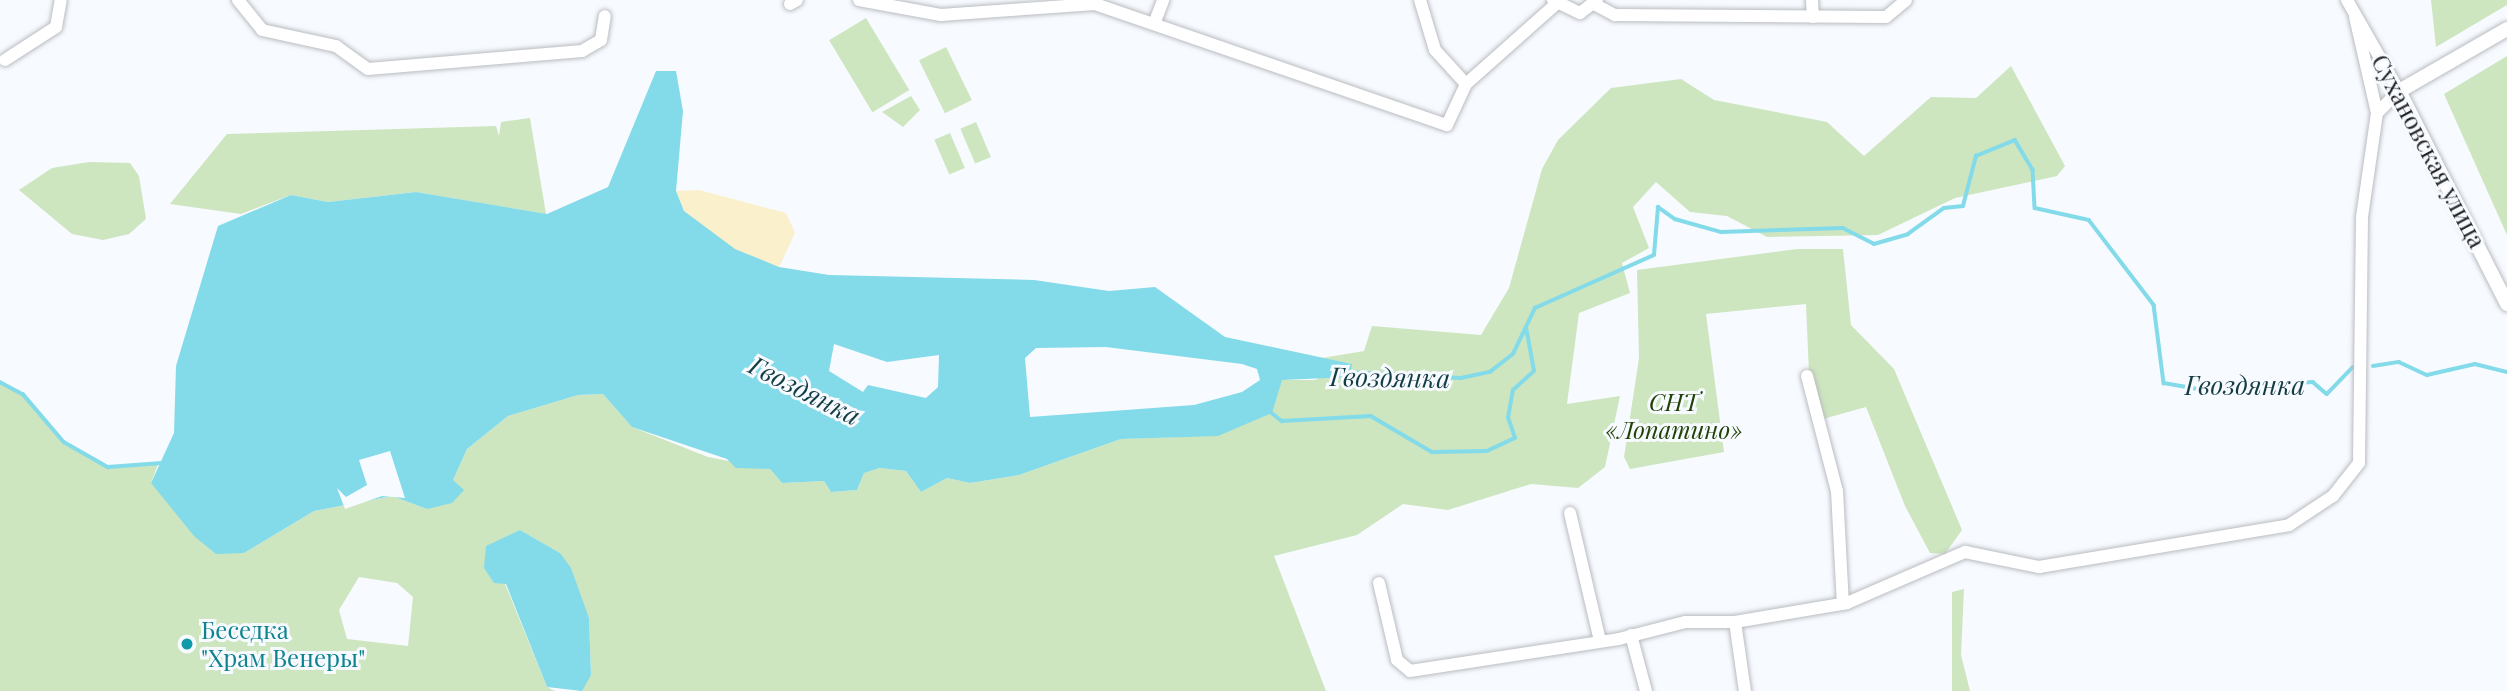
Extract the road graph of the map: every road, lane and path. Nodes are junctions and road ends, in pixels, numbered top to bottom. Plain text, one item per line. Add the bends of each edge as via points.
1 (61, 0) edge
2 (238, 0) edge
3 (859, 0) edge
4 (1163, 0) edge
5 (1420, 0) edge
6 (1812, 0) edge
7 (1906, 0) edge
8 (2347, 0) edge
9 (1554, 2) edge
10 (1596, 2) edge
11 (605, 16) dead end
12 (1813, 17) junction
13 (2355, 17) junction
14 (1154, 24) junction
15 (2507, 29) edge
16 (5, 60) dead end
17 (1466, 84) junction
18 (2399, 91) junction
19 (2376, 113) junction
20 (2507, 304) edge
21 (1807, 376) dead end
22 (1570, 513) dead end
23 (1379, 583) dead end
24 (1843, 604) junction
25 (1735, 622) junction
26 (1631, 635) junction
27 (1600, 641) junction
28 (1646, 691) edge
29 (1745, 691) edge

1 - 16 street via 56,27
2 - 11 street via 262,30 336,46 368,69 582,51 601,40
3 - 14 street via 941,15 1079,2
4 - 14 street
5 - 17 street via 1435,50
6 - 12 street
7 - 12 street via 1886,17
8 - 13 street, Сухановская улица
9 - 10 street via 1580,13
9 - 17 street
10 - 12 street via 1615,15
13 - 18 street, Сухановская улица
13 - 19 street
14 - 17 street via 1447,125
15 - 18 street
18 - 19 street
18 - 20 street, Сухановская улица
19 - 24 street via 2362,217 2359,463 2333,496 2289,525 2039,567 1965,552
21 - 24 street via 1837,492
22 - 27 street
23 - 27 street via 1401,669
24 - 25 street
25 - 26 street via 1685,622
25 - 29 street
26 - 27 street
26 - 28 street

